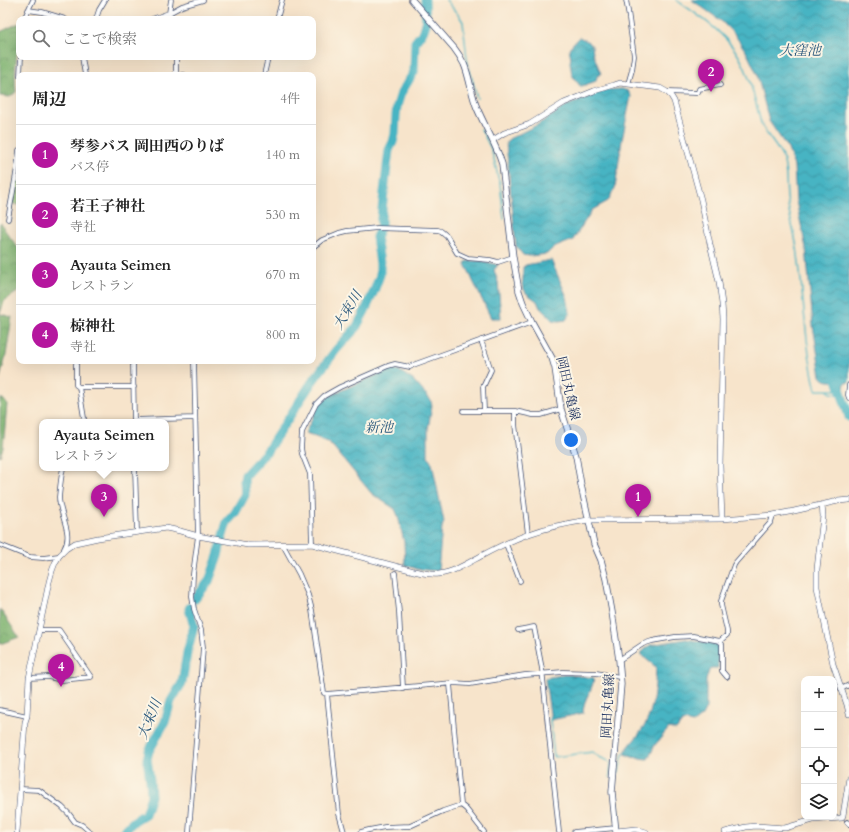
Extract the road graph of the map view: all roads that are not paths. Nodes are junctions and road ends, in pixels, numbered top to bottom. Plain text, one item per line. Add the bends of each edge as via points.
1 (33, 0) edge
2 (105, 0) edge
3 (171, 0) edge
4 (202, 0) edge
5 (282, 0) edge
6 (412, 0) edge
7 (626, 0) edge
8 (28, 10) junction
9 (169, 13) junction
10 (25, 16) edge
11 (55, 16) edge
12 (97, 16) edge
13 (160, 16) edge
14 (170, 16) edge
15 (278, 16) edge
16 (21, 60) edge
17 (82, 60) edge
18 (176, 60) edge
19 (267, 60) edge
20 (20, 72) edge
21 (84, 72) edge
22 (176, 72) edge
23 (265, 72) edge
24 (628, 84) junction
25 (720, 85) dead end
26 (667, 92) junction
27 (493, 140) junction
28 (16, 172) edge
29 (8, 219) dead end
30 (316, 245) edge
31 (513, 257) junction
32 (532, 322) junction
33 (481, 340) junction
34 (77, 364) edge
35 (133, 364) edge
36 (194, 364) edge
37 (849, 385) edge
38 (79, 387) junction
39 (134, 387) junction
40 (849, 398) edge
41 (561, 409) junction
42 (463, 411) dead end
43 (484, 411) junction
44 (515, 411) junction
45 (196, 418) junction
46 (84, 419) edge
47 (134, 419) edge
48 (169, 419) edge
49 (63, 471) edge
50 (135, 471) edge
51 (849, 500) edge
52 (822, 505) junction
53 (773, 515) junction
54 (722, 519) junction
55 (588, 520) junction
56 (136, 532) junction
57 (528, 534) junction
58 (198, 536) junction
59 (312, 544) junction
60 (506, 544) junction
61 (0, 545) edge
62 (282, 545) junction
63 (59, 556) junction
64 (395, 573) dead end
65 (520, 581) dead end
66 (39, 630) junction
67 (518, 630) dead end
68 (720, 641) junction
69 (619, 660) junction
70 (542, 674) junction
71 (620, 677) junction
72 (727, 677) dead end
73 (29, 678) junction
74 (450, 684) junction
75 (849, 686) edge
76 (403, 688) junction
77 (841, 689) junction
78 (328, 694) junction
79 (0, 710) edge
80 (849, 714) edge
81 (27, 716) junction
82 (849, 778) edge
83 (20, 789) junction
84 (461, 805) junction
85 (618, 831) edge
86 (17, 832) edge
87 (90, 832) edge
88 (189, 832) edge
89 (344, 832) edge
90 (361, 832) edge
91 (484, 832) edge
92 (558, 832) edge
93 (574, 832) edge
94 (646, 832) edge
95 (725, 832) edge

1 - 8 street
2 - 12 street
3 - 9 street
4 - 9 street
5 - 15 street
6 - 27 main road, 岡田丸亀線 via 460,56 477,109
7 - 24 street via 634,56
8 - 10 street
8 - 11 street
9 - 13 street
9 - 14 street
16 - 20 street
17 - 21 street
18 - 22 street
19 - 23 street
24 - 26 street via 660,88
24 - 27 street via 620,83 564,103 530,124 504,133
25 - 26 street via 699,89 696,93
26 - 54 street via 674,101 701,200 722,304
27 - 31 main road, 岡田丸亀線 via 502,164
28 - 29 street
30 - 31 street via 347,231 379,228 438,230 448,236 457,253 468,258 498,262
31 - 32 main road, 岡田丸亀線 via 519,291
32 - 33 street
32 - 41 main road, 岡田丸亀線 via 552,358
33 - 43 street via 491,370 483,387
33 - 59 street via 410,367 395,364 388,366 340,387 316,404 302,432 301,440 302,454 310,474
34 - 38 street via 76,385
35 - 39 street
36 - 45 street
37 - 40 street
38 - 39 street
38 - 46 street
39 - 47 street
41 - 44 street via 541,415
41 - 55 main road, 岡田丸亀線 via 576,456
42 - 43 street
43 - 44 street
44 - 57 street
45 - 48 street
45 - 58 street
49 - 63 street via 59,497 68,534 66,546
50 - 56 street
51 - 52 street
52 - 53 street
52 - 77 street via 817,587 829,648
53 - 54 street
53 - 68 street via 771,522 734,565 721,601 727,635
54 - 55 street
55 - 57 street
55 - 69 main road, 岡田丸亀線 via 606,579
56 - 58 street via 166,528
56 - 63 street via 75,543
57 - 60 street
58 - 62 street via 248,545
58 - 88 street via 192,597 203,647
59 - 60 street via 425,574 450,572
59 - 62 street
60 - 65 street
61 - 63 street via 30,556
62 - 78 street via 308,596 324,693
63 - 66 street via 50,577
64 - 76 street
66 - 73 street
66 - 73 street via 58,630 91,677 62,680 48,677
67 - 70 street via 534,627
68 - 69 street via 688,636 652,641
68 - 72 street via 722,672
69 - 71 main road, 岡田丸亀線
70 - 71 street via 596,673
70 - 74 street via 470,684
70 - 92 street
71 - 85 main road, 岡田丸亀線 via 612,792
73 - 81 street
74 - 76 street
74 - 84 street
75 - 77 street
76 - 78 street
77 - 80 street
78 - 89 street via 339,814
79 - 81 street
81 - 83 street
82 - 95 street via 842,818 813,820 785,828 756,826
83 - 86 street
83 - 87 street via 39,790
84 - 90 street via 410,826 385,827
84 - 91 street
85 - 93 street
85 - 94 street via 636,829

